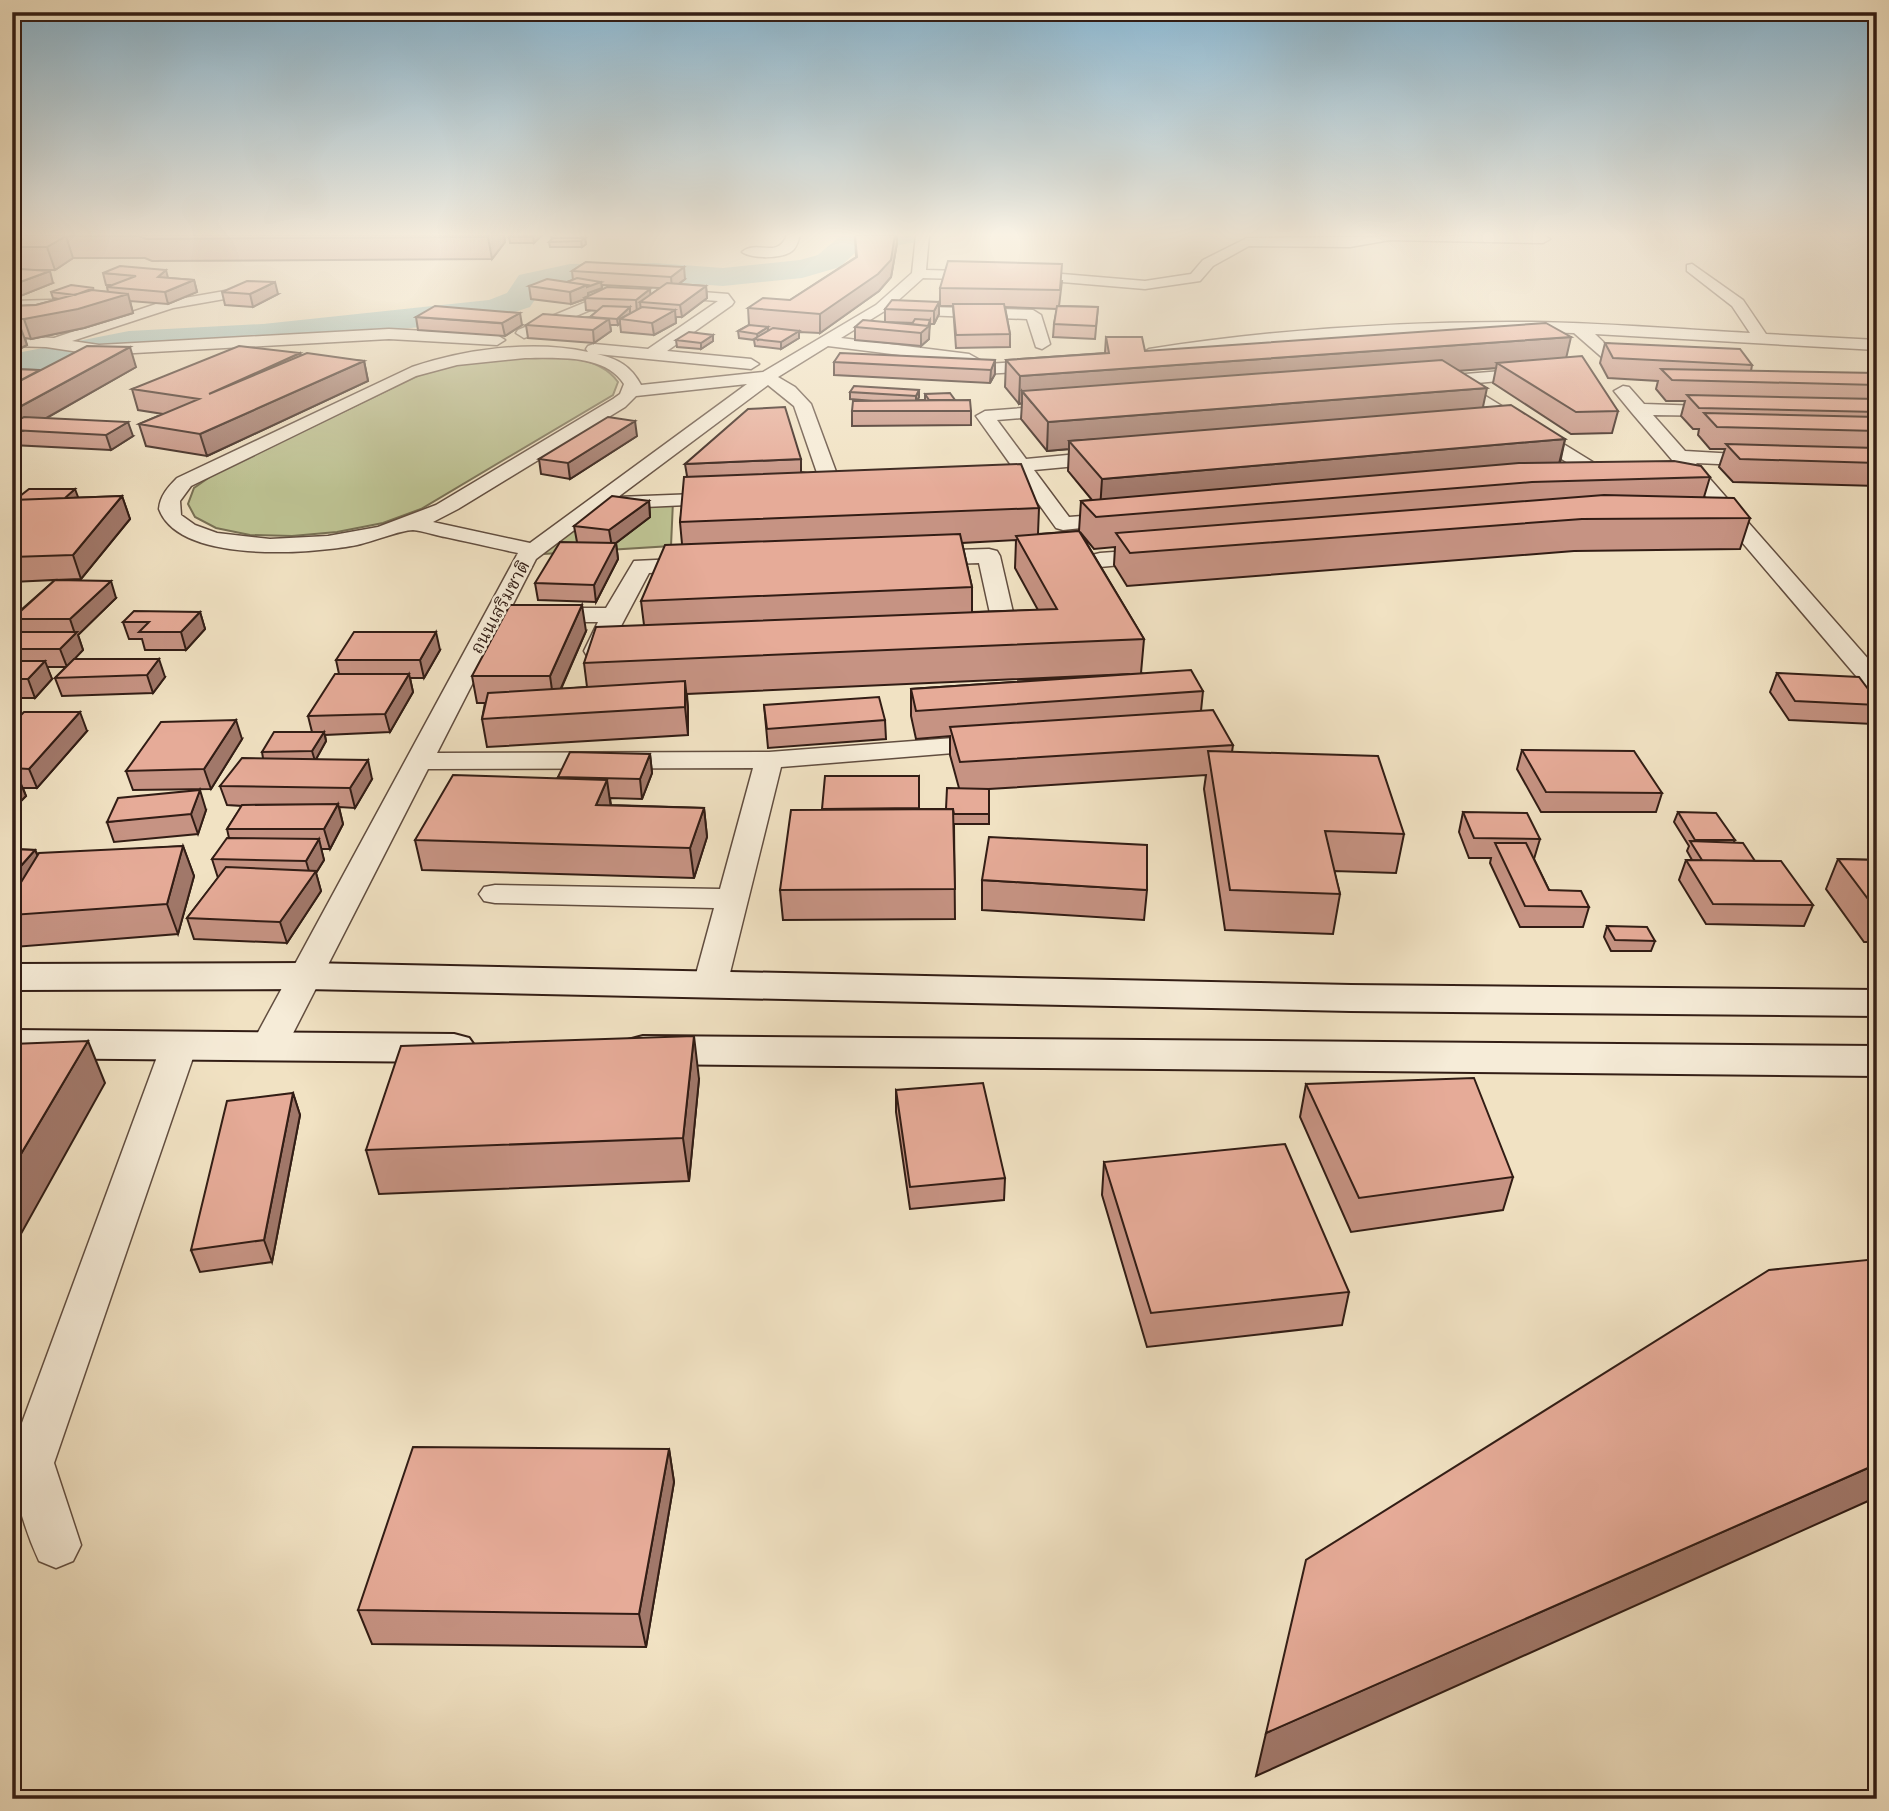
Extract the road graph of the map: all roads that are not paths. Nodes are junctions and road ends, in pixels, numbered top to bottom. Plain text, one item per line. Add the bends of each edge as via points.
1 (124, 320) edge
2 (551, 320) edge
3 (702, 320) edge
4 (862, 320) edge
5 (1039, 320) edge
6 (1749, 320) edge
7 (1576, 328) junction
8 (1761, 338) junction
9 (12, 341) edge
10 (511, 341) junction
11 (827, 341) junction
12 (46, 342) junction
13 (1042, 344) dead end
14 (1877, 345) edge
15 (93, 349) junction
16 (652, 354) junction
17 (1130, 356) edge
18 (1611, 357) edge
19 (72, 363) edge
20 (1066, 363) edge
21 (774, 372) junction
22 (1554, 372) edge
23 (1448, 380) junction
24 (1407, 383) edge
25 (630, 391) junction
26 (1623, 391) dead end
27 (1080, 409) edge
28 (1638, 409) junction
29 (1744, 411) edge
30 (1516, 423) junction
31 (1489, 425) edge
32 (1130, 455) edge
33 (1680, 457) junction
34 (1785, 460) edge
35 (1020, 465) junction
36 (1574, 479) edge
37 (1034, 486) junction
38 (1008, 488) edge
39 (808, 497) edge
40 (742, 498) edge
41 (595, 505) junction
42 (1146, 517) edge
43 (409, 523) junction
44 (1712, 523) edge
45 (1737, 523) junction
46 (534, 550) junction
47 (1181, 554) edge
48 (892, 559) edge
49 (1100, 560) edge
50 (725, 564) edge
51 (496, 614) junction
52 (613, 615) junction
53 (965, 635) edge
54 (637, 649) edge
55 (1877, 685) edge
56 (1015, 742) edge
57 (417, 761) junction
58 (769, 761) junction
59 (495, 894) dead end
60 (733, 899) junction
61 (306, 976) junction
62 (12, 977) edge
63 (710, 985) junction
64 (1877, 1003) edge
65 (12, 1044) edge
66 (179, 1046) junction
67 (268, 1047) junction
68 (489, 1049) edge
69 (600, 1050) edge
70 (1877, 1061) edge
71 (56, 1545) dead end

1 - 12 street
2 - 10 street
3 - 16 street
4 - 11 street, ถนนเสริมชาติ
5 - 13 street
6 - 8 street
7 - 8 street
7 - 17 street via 1371,331 1226,342
7 - 18 street
8 - 14 street
9 - 12 street
10 - 15 street via 389,334
10 - 16 street
11 - 20 street via 970,359 983,369
11 - 21 street, ถนนเสริมชาติ
12 - 15 street
15 - 19 street via 85,359
16 - 21 street
21 - 25 street
21 - 39 street via 802,404 842,496
21 - 41 street, ถนนเสริมชาติ
22 - 23 street
23 - 24 street
23 - 30 street
25 - 43 street via 619,403 436,513
25 - 43 street via 633,384 626,372 584,357 519,353 440,363 396,379 205,471 178,488 169,505 176,522 187,528 241,543 332,540
26 - 28 street
27 - 35 street via 985,416
28 - 29 street
28 - 33 street
30 - 31 street
30 - 36 street via 1602,476
32 - 35 street
33 - 34 street
33 - 45 street
35 - 37 street
37 - 38 street
37 - 42 street via 1063,524
40 - 41 street
41 - 46 street, ถนนเสริมชาติ
43 - 46 street
44 - 45 street
45 - 55 street
46 - 51 street, ถนนเสริมชาติ
47 - 49 street
48 - 53 street via 989,556 1006,634
50 - 52 street via 642,566
51 - 52 street
51 - 57 street, ถนนเสริมชาติ
52 - 54 street via 596,651
56 - 58 street
57 - 58 street
57 - 61 street, ถนนเสริมชาติ
58 - 60 street
59 - 60 street
60 - 63 street
61 - 62 main road
61 - 63 main road
61 - 67 street, ถนนเสริมชาติ
63 - 64 main road
65 - 66 main road
66 - 67 main road
66 - 71 street via 31,1463
67 - 68 main road
69 - 70 main road

